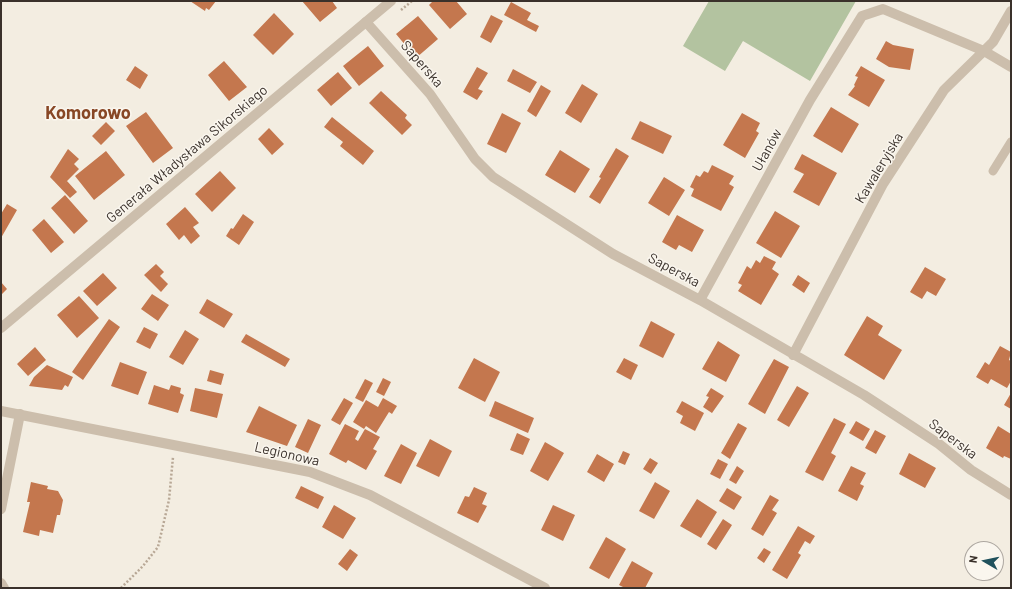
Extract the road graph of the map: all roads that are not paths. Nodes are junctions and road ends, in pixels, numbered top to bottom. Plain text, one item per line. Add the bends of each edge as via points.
1 (391, 1) edge
2 (1011, 11) edge
3 (366, 22) junction
4 (984, 51) junction
5 (1011, 67) edge
6 (1011, 142) edge
7 (993, 171) dead end
8 (700, 300) junction
9 (1, 328) edge
10 (794, 355) junction
11 (1, 410) edge
12 (20, 414) junction
13 (1011, 495) edge
14 (1, 509) edge
15 (1, 583) edge
16 (4, 588) edge
17 (545, 588) edge

1 - 3 street, Generała Władysława Sikorskiego
2 - 4 street, Kawaleryjska via 993,42
3 - 8 street, Saperska via 430,94 475,159 493,177 613,254
3 - 9 street, Generała Władysława Sikorskiego
4 - 5 street
4 - 8 street, Ułanów via 883,9 862,16 810,100
4 - 10 street, Kawaleryjska via 944,90 883,184
6 - 7 lane
8 - 10 street, Saperska
10 - 13 street, Saperska via 864,395
11 - 12 street, Legionowa
12 - 14 street
12 - 17 street, Legionowa via 310,472 377,499
15 - 16 street

